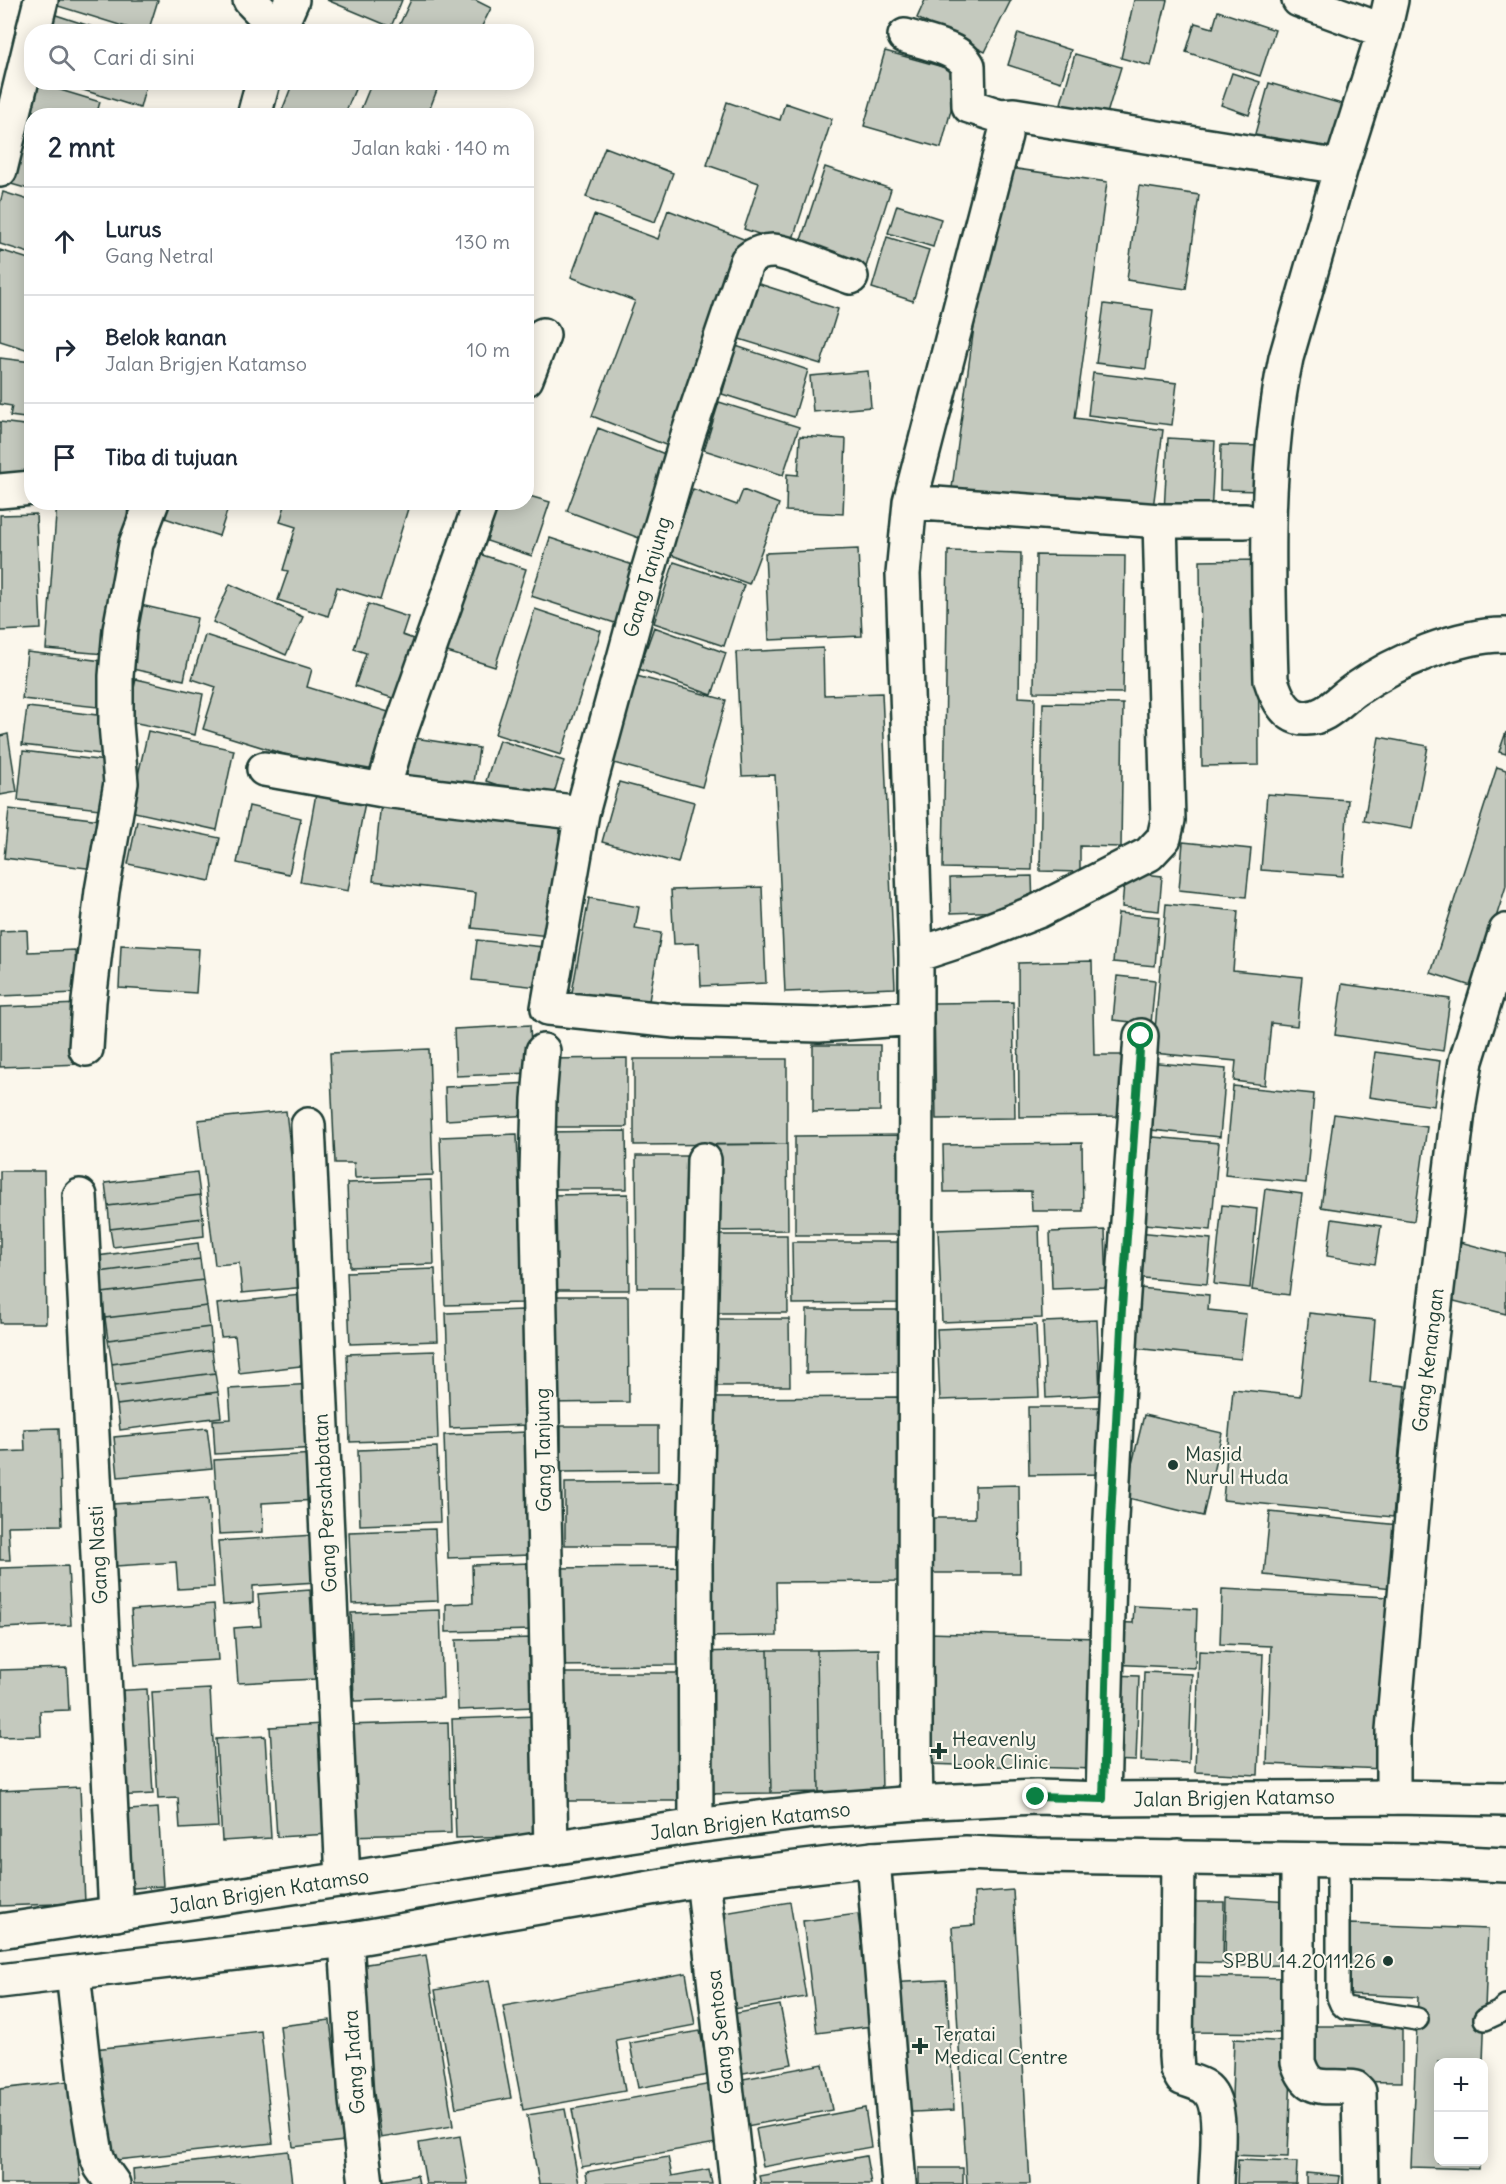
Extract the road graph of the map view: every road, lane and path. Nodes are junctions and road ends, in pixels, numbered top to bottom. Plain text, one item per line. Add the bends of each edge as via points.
1 (40, 0) edge
2 (250, 0) edge
3 (292, 0) edge
4 (1299, 0) edge
5 (1391, 0) edge
6 (35, 24) edge
7 (272, 24) edge
8 (281, 24) edge
9 (1384, 31) junction
10 (905, 36) dead end
11 (24, 71) edge
12 (261, 90) edge
13 (256, 108) edge
14 (1005, 135) dead end
15 (1341, 167) junction
16 (0, 170) edge
17 (851, 277) dead end
18 (543, 335) dead end
19 (534, 358) edge
20 (24, 489) edge
21 (0, 491) edge
22 (910, 502) junction
23 (149, 510) edge
24 (478, 510) edge
25 (1160, 521) junction
26 (1257, 524) junction
27 (1506, 635) edge
28 (264, 769) dead end
29 (383, 790) junction
30 (582, 813) junction
31 (1506, 931) edge
32 (916, 955) junction
33 (915, 1018) junction
34 (1141, 1036) dead end
35 (86, 1049) dead end
36 (543, 1051) dead end
37 (308, 1125) dead end
38 (704, 1160) dead end
39 (80, 1196) dead end
40 (1393, 1797) junction
41 (1103, 1799) junction
42 (1506, 1799) edge
43 (916, 1803) junction
44 (696, 1826) junction
45 (551, 1849) junction
46 (1178, 1857) junction
47 (873, 1858) junction
48 (1338, 1859) junction
49 (1298, 1861) junction
50 (1506, 1864) edge
51 (703, 1879) junction
52 (343, 1880) junction
53 (116, 1914) junction
54 (0, 1931) edge
55 (346, 1940) junction
56 (74, 1973) junction
57 (0, 1981) edge
58 (1506, 2006) edge
59 (1417, 2019) dead end
60 (1485, 2019) dead end
61 (113, 2184) edge
62 (366, 2184) edge
63 (737, 2184) edge
64 (899, 2184) edge
65 (1216, 2184) edge
66 (1360, 2184) edge

1 - 6 street
2 - 7 street
3 - 8 street
4 - 9 street
5 - 9 street
9 - 15 street
10 - 15 street via 956,52 966,60 969,106 1000,116 1014,115
11 - 16 street
12 - 13 street
14 - 22 street
15 - 26 street via 1281,379
17 - 30 street, Gang Tanjung via 775,250 761,252 747,261 688,435
18 - 19 street
20 - 21 street
22 - 25 street
22 - 32 street via 903,574
23 - 35 street via 136,544 120,630 116,724 121,783 102,891
24 - 29 street
25 - 26 street
25 - 32 street via 1168,820 1164,837 1149,854 1038,911
26 - 27 street via 1271,680 1281,703 1292,714 1303,718 1323,714 1356,688 1452,643
28 - 29 street
29 - 30 street
30 - 33 street, Gang Tanjung via 548,1008 675,1021 819,1024
31 - 40 street, Gang Kenangan via 1466,1061 1459,1103 1418,1448 1394,1730
32 - 33 street
33 - 43 street
34 - 41 street via 1110,1537
36 - 45 street, Gang Tanjung via 537,1173
37 - 52 street, Gang Persahabatan
38 - 44 street via 695,1557
39 - 53 street, Gang Nasti
40 - 41 street, Jalan Brigjen Katamso
40 - 42 street, Jalan Brigjen Katamso
41 - 43 street, Jalan Brigjen Katamso via 1036,1797
43 - 44 street, Jalan Brigjen Katamso
44 - 45 street, Jalan Brigjen Katamso
45 - 52 street, Jalan Brigjen Katamso
46 - 47 street via 966,1853
46 - 49 street
46 - 65 street via 1177,2069 1182,2078 1204,2087 1215,2101
47 - 51 street
47 - 64 street
48 - 49 street
48 - 50 street
48 - 59 lane via 1341,2004 1345,2008
49 - 66 street via 1298,2062 1310,2084 1321,2088 1355,2088 1359,2092
51 - 55 street
51 - 63 street, Gang Sentosa
52 - 53 street, Jalan Brigjen Katamso
53 - 54 street, Jalan Brigjen Katamso
55 - 56 street
55 - 62 street, Gang Indra via 356,2100
56 - 57 street
56 - 61 street via 96,2154
58 - 60 lane

